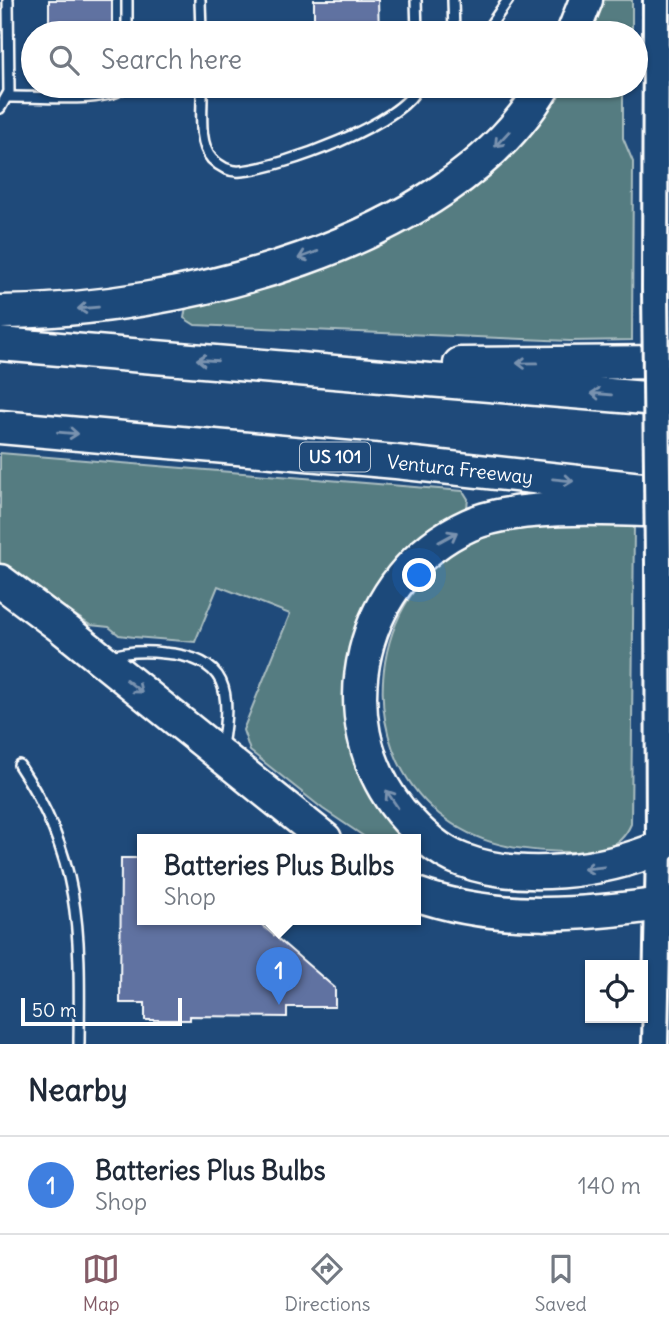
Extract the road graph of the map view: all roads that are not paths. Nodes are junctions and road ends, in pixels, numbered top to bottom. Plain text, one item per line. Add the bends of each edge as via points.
1 (8, 0) edge
2 (127, 0) edge
3 (200, 0) edge
4 (416, 0) edge
5 (453, 0) edge
6 (508, 0) edge
7 (586, 0) edge
8 (660, 7) edge
9 (127, 21) edge
10 (201, 21) edge
11 (417, 21) edge
12 (454, 21) edge
13 (493, 21) edge
14 (578, 21) edge
15 (8, 97) junction
16 (21, 97) edge
17 (202, 98) edge
18 (410, 98) edge
19 (535, 98) edge
20 (0, 108) edge
21 (0, 312) edge
22 (0, 344) edge
23 (669, 362) edge
24 (275, 366) junction
25 (669, 400) edge
26 (0, 426) edge
27 (669, 492) edge
28 (669, 511) edge
29 (0, 582) edge
30 (102, 660) junction
31 (220, 755) junction
32 (19, 765) dead end
33 (319, 834) edge
34 (659, 848) junction
35 (421, 896) edge
36 (663, 904) edge
37 (79, 1044) edge
38 (654, 1044) edge

1 - 15 lane
2 - 9 lane
3 - 10 lane
4 - 11 lane
5 - 12 lane
6 - 13 lane
7 - 14 highway
8 - 34 main road, bridge via 655,289
15 - 16 lane
15 - 20 lane
17 - 18 lane via 207,153 222,167 242,171 357,134
19 -> 21 highway via 474,167 400,215 340,243 272,268 155,299 92,308
24 -> 22 highway
23 -> 24 highway
25 -> 24 highway
26 -> 27 highway, Ventura Freeway / US 101
34 -> 28 highway via 627,862 576,870 489,868 460,860 412,825 373,769 360,715 360,683 370,630 383,603 415,563 459,530 510,515
29 - 30 highway
30 -> 31 highway
30 - 31 lane via 137,652 192,656 202,661 222,684 228,708
31 - 33 highway
32 - 37 lane via 58,834 74,888 80,947
34 - 36 main road
35 - 36 highway via 485,911 615,912
36 - 38 main road

